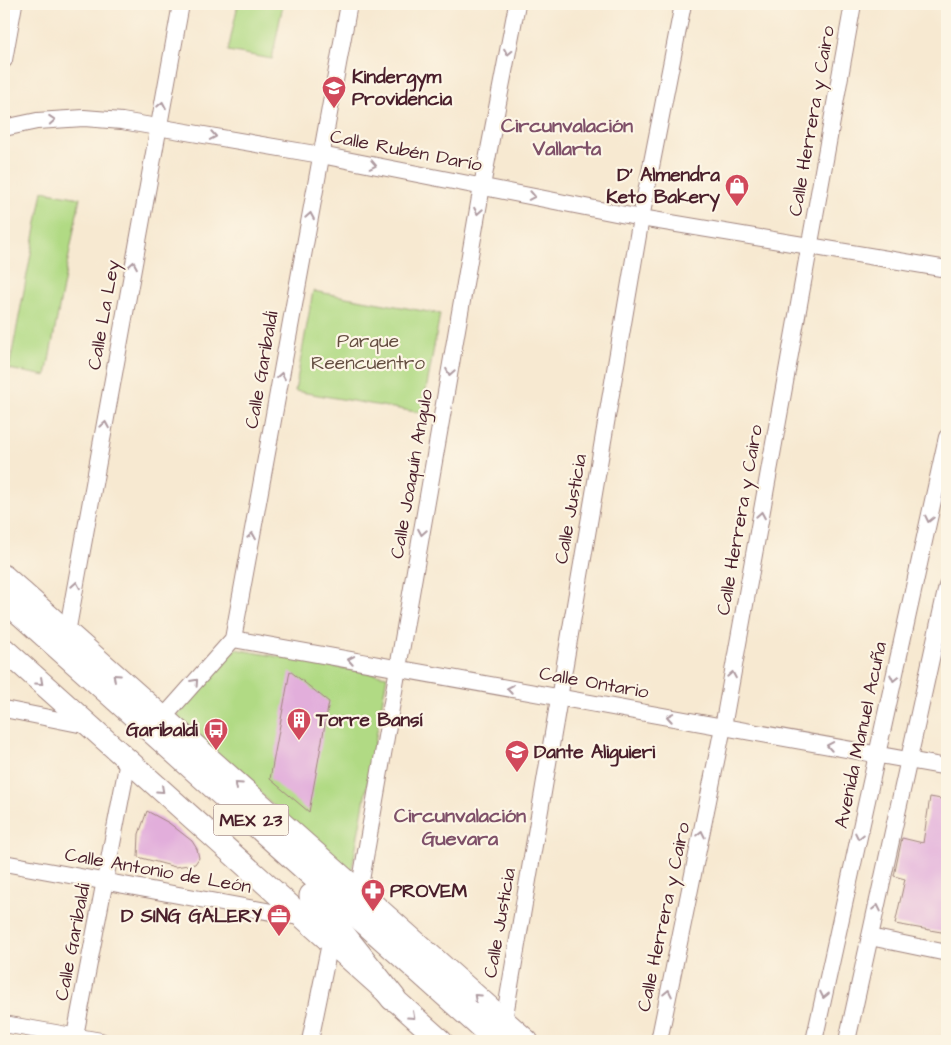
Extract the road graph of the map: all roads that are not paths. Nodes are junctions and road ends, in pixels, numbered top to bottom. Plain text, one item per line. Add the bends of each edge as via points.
1 (14, 4) edge
2 (181, 4) edge
3 (349, 4) edge
4 (516, 4) edge
5 (683, 4) edge
6 (853, 4) edge
7 (4, 60) edge
8 (158, 127) junction
9 (4, 128) edge
10 (321, 155) junction
11 (482, 186) junction
12 (641, 218) junction
13 (809, 246) junction
14 (947, 268) edge
15 (947, 437) edge
16 (4, 576) edge
17 (947, 586) edge
18 (4, 598) edge
19 (4, 616) edge
20 (67, 633) junction
21 (234, 639) junction
22 (4, 649) edge
23 (398, 668) junction
24 (559, 698) junction
25 (4, 709) edge
26 (163, 718) junction
27 (89, 726) junction
28 (723, 727) junction
29 (877, 754) junction
30 (909, 760) junction
31 (128, 761) junction
32 (947, 767) edge
33 (226, 798) junction
34 (316, 854) junction
35 (4, 863) edge
36 (106, 882) junction
37 (359, 892) junction
38 (308, 907) junction
39 (870, 937) junction
40 (330, 943) junction
41 (947, 954) edge
42 (392, 998) junction
43 (4, 1024) edge
44 (501, 1031) edge
45 (74, 1039) edge
46 (102, 1041) edge
47 (310, 1041) edge
48 (441, 1041) edge
49 (475, 1041) edge
50 (527, 1041) edge
51 (659, 1041) edge
52 (814, 1041) edge
53 (847, 1041) edge

1 - 7 street
8 -> 2 street, Calle La Ley
3 - 10 street, Calle Garibaldi
4 -> 11 street, Calle Joaquín Angulo
5 - 12 street, Calle Justicia
6 - 13 street, Calle Herrera y Cairo
9 -> 8 street, Calle Rubén Darío via 37,121 84,118
8 -> 10 street, Calle Rubén Darío
20 -> 8 street, Calle La Ley
10 -> 11 street, Calle Rubén Darío
21 -> 10 street, Calle Garibaldi
11 -> 12 street, Calle Rubén Darío
11 -> 23 street, Calle Joaquín Angulo
12 - 13 street, Calle Rubén Darío
12 - 24 street, Calle Justicia
13 - 14 street, Calle Rubén Darío
28 -> 13 street, Calle Herrera y Cairo
15 -> 29 street, Avenida Manuel Acuña
16 - 20 main road
17 - 30 street
18 - 33 main road, MEX 23
19 - 38 main road, MEX 23
26 -> 20 main road
23 -> 21 street, Calle Ontario
26 -> 21 street
22 -> 27 main road
24 -> 23 street, Calle Ontario
23 - 37 street, Calle Joaquín Angulo
28 -> 24 street, Calle Ontario
24 - 44 street, Calle Justicia
25 - 27 street
34 -> 26 main road
27 - 31 main road
29 -> 28 street, Calle Ontario
51 -> 28 street, Calle Herrera y Cairo
29 - 30 street, Calle Ontario
29 -> 52 street, Avenida Manuel Acuña
30 - 32 street, Calle Ontario
39 -> 30 street
31 - 36 street, Calle Garibaldi
31 -> 38 main road
33 - 34 main road
33 - 44 main road, MEX 23
34 - 37 main road
35 - 36 street, Calle Antonio de León
36 - 38 street, Calle Antonio de León
36 - 45 street, Calle Garibaldi
44 -> 37 main road
38 - 40 main road
38 - 42 main road
38 - 49 main road, MEX 23
39 - 41 street
39 - 53 street
40 - 42 main road
40 - 47 street
42 -> 48 main road
43 - 45 street
44 - 50 main road
45 - 46 street

